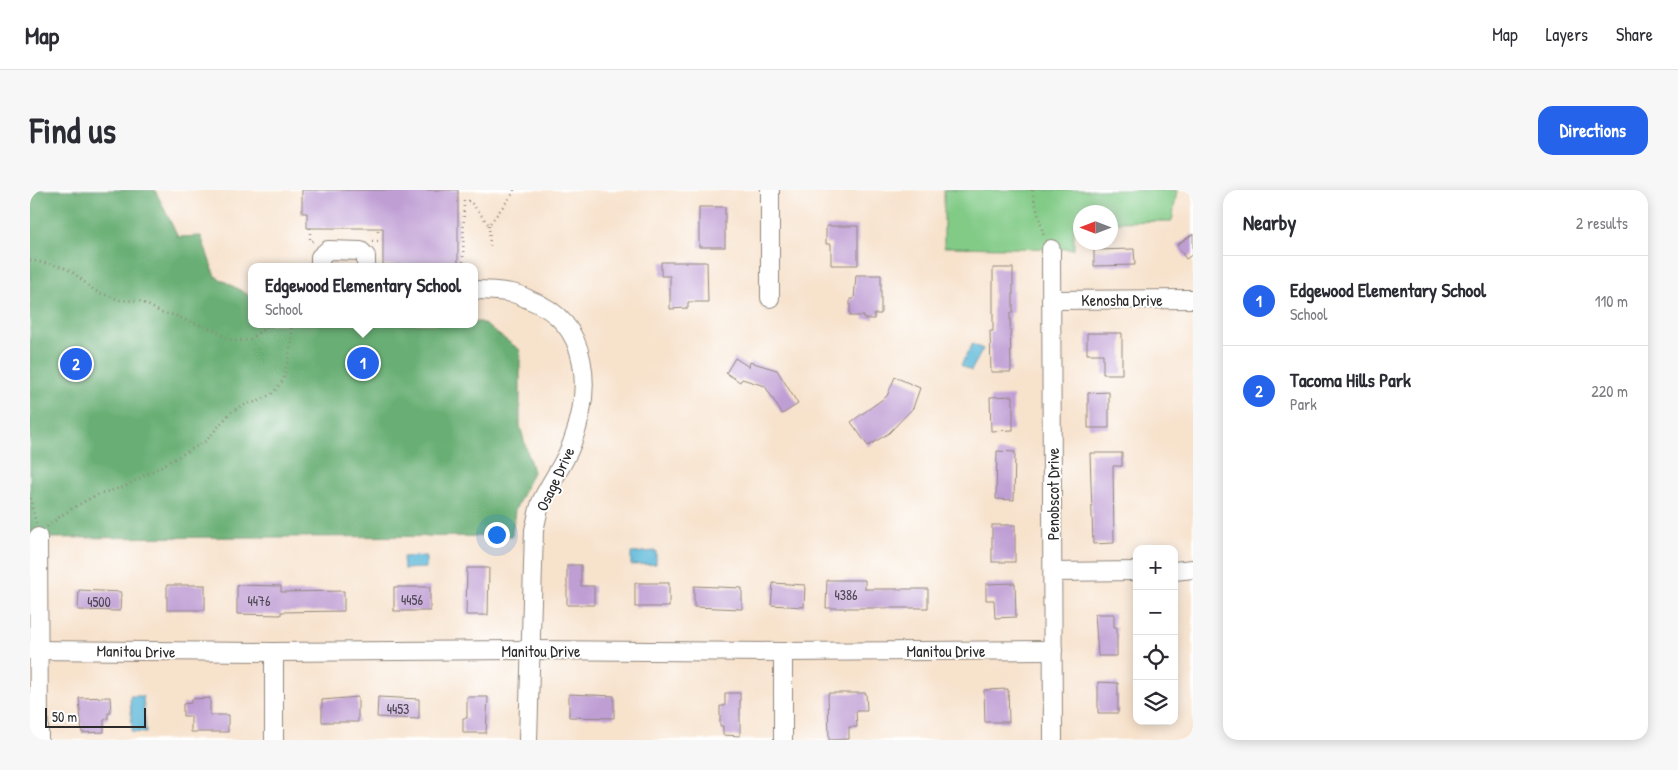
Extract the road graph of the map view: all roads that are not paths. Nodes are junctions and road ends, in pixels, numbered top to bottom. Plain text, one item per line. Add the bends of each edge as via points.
1 (770, 190) edge
2 (1051, 249) road end
3 (320, 263) edge
4 (366, 263) edge
5 (478, 290) edge
6 (770, 298) dead end
7 (1193, 299) edge
8 (1051, 300) junction
9 (38, 537) road end
10 (1193, 570) edge
11 (1133, 571) edge
12 (1178, 571) edge
13 (1053, 572) junction
14 (34, 650) edge
15 (530, 650) junction
16 (1053, 650) junction
17 (274, 652) junction
18 (783, 652) junction
19 (39, 740) edge
20 (274, 740) edge
21 (528, 740) edge
22 (783, 740) edge
23 (1053, 740) edge

1 - 6 street
2 - 8 street, Penobscot Drive
3 - 4 street via 320,257 328,250 361,250 366,256
5 - 15 street, Osage Drive via 514,293 539,303 566,323 582,359 582,412 572,444 541,502 534,530
7 - 8 street, Kenosha Drive
8 - 13 street, Penobscot Drive
9 - 14 street
10 - 12 street
11 - 13 street
13 - 16 street, Penobscot Drive
14 - 17 street, Manitou Drive
14 - 19 street
15 - 17 street, Manitou Drive
15 - 18 street, Manitou Drive
15 - 21 street, Osage Drive
16 - 18 street, Manitou Drive
16 - 23 street, Penobscot Drive
17 - 20 street
18 - 22 street

